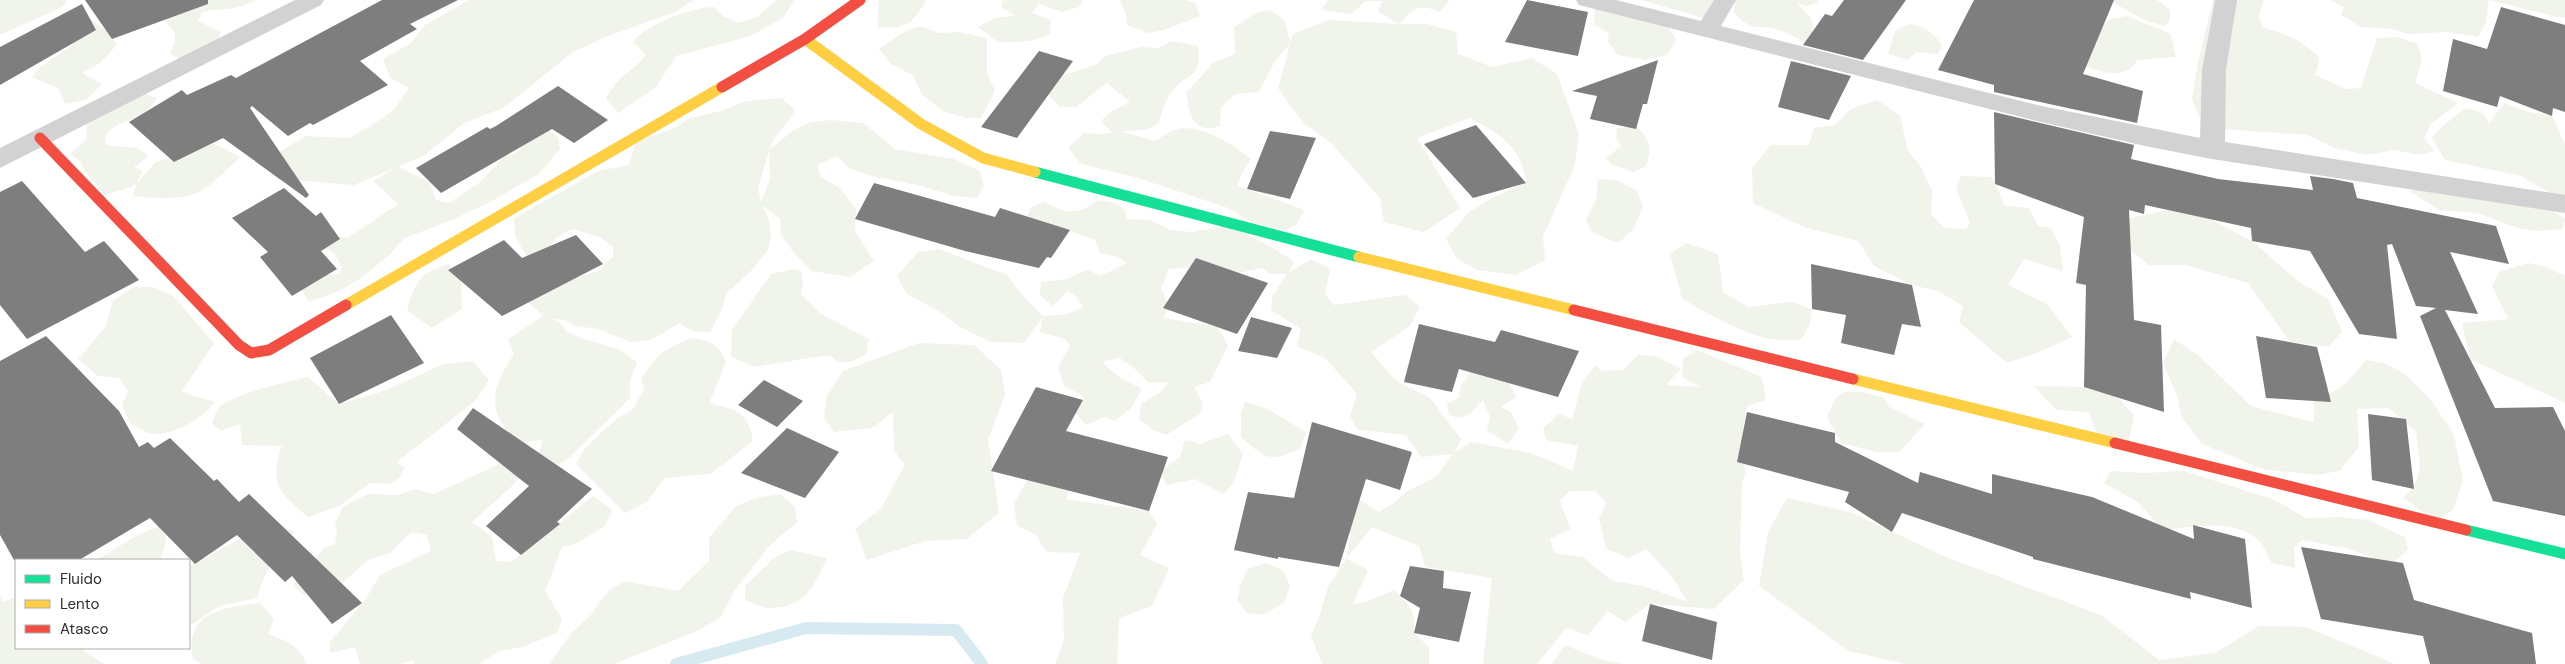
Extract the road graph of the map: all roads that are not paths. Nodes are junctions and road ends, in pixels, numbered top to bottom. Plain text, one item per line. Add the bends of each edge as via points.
1 (313, 0) edge
2 (860, 0) edge
3 (1587, 0) edge
4 (1725, 0) edge
5 (2226, 0) edge
6 (1707, 31) junction
7 (805, 39) junction
8 (40, 138) junction
9 (2212, 150) junction
10 (0, 159) edge
11 (2565, 204) edge
12 (2565, 554) edge

1 - 8 street
2 - 7 street
3 - 6 street
4 - 6 street
5 - 9 street via 2214,70
6 - 9 street via 2046,115
7 - 8 street via 269,350 252,352 239,345
7 - 12 street via 921,124 983,158 1240,228
8 - 10 street
9 - 11 street

